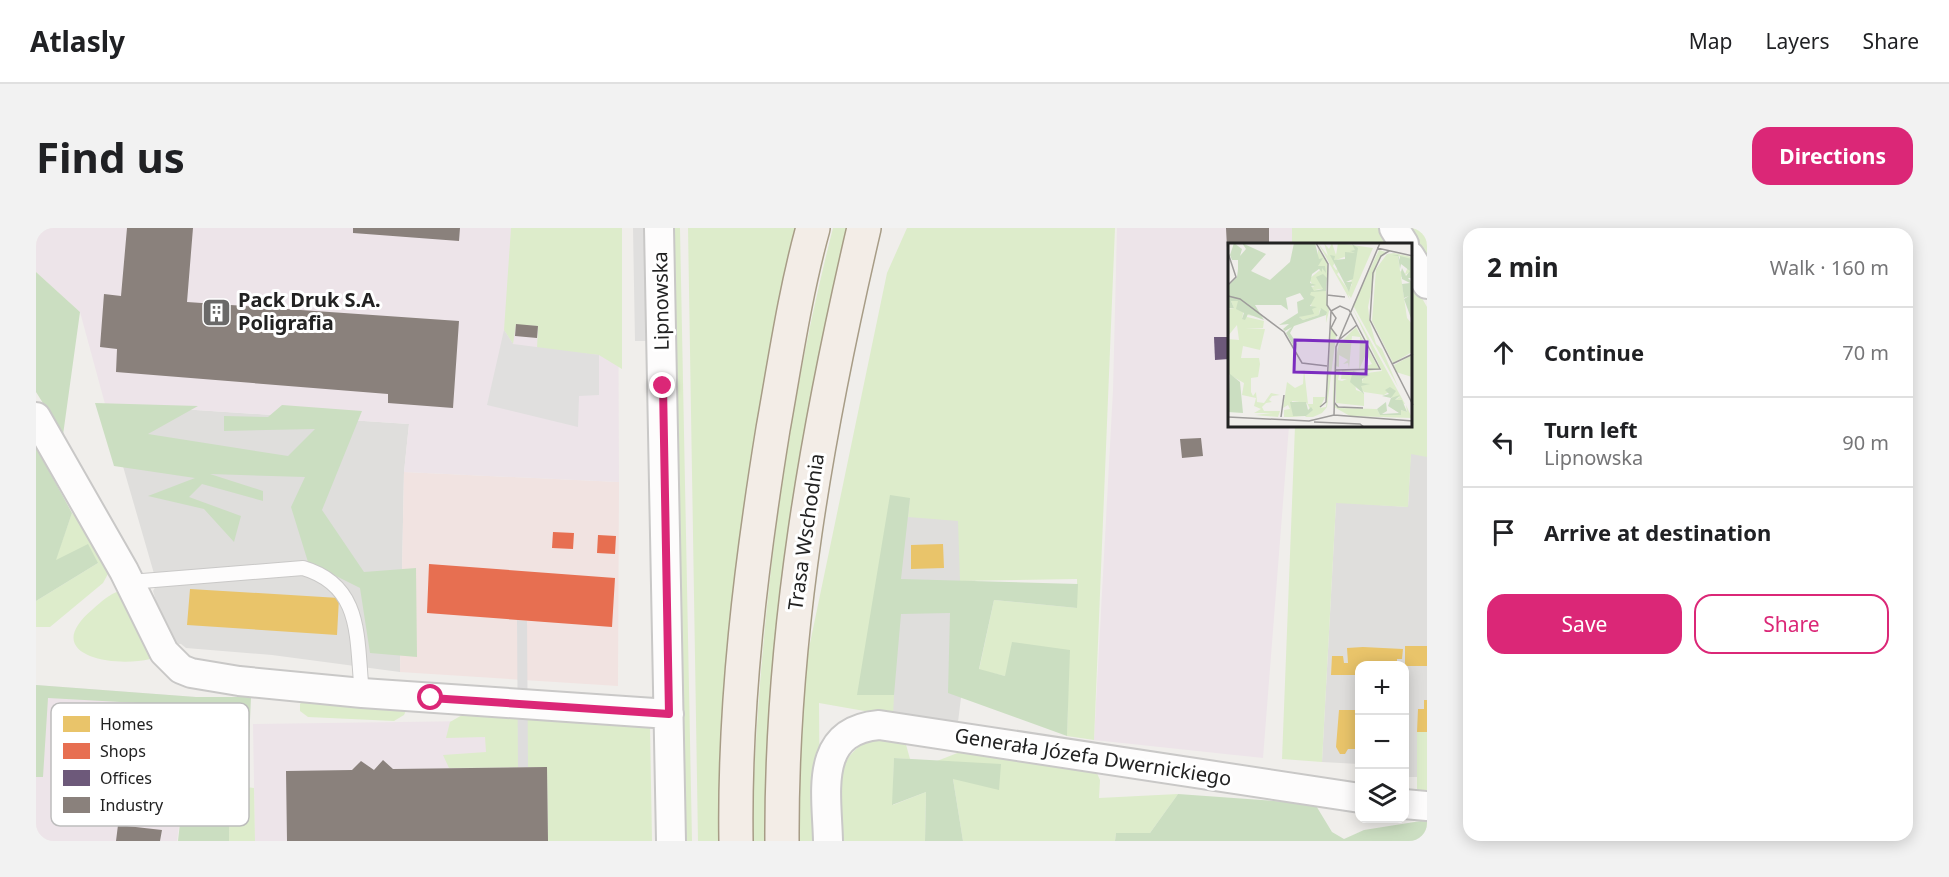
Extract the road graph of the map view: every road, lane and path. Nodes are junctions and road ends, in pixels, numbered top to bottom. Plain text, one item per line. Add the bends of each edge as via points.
1 (659, 228) edge
2 (813, 228) edge
3 (864, 228) edge
4 (888, 228) edge
5 (1394, 228) edge
6 (1403, 243) edge
7 (1412, 259) edge
8 (1427, 284) edge
9 (839, 336) junction
10 (36, 417) edge
11 (130, 582) junction
12 (362, 693) junction
13 (669, 714) junction
14 (1355, 797) edge
15 (1409, 804) edge
16 (1427, 806) edge
17 (671, 841) edge
18 (736, 841) edge
19 (782, 841) edge
20 (828, 841) edge

1 - 13 street, Lipnowska
2 - 18 main road via 757,529 739,714
3 - 9 main road, Trasa Wschodnia
4 - 9 main road via 868,288
5 - 6 street
7 - 8 street
9 - 19 main road, Trasa Wschodnia via 797,579 784,714
10 - 11 street
11 - 12 street via 164,652 181,669 239,681
11 - 12 lane via 303,568 322,573 342,592 353,615
12 - 13 street
13 - 17 street, Lipnowska
14 - 20 street, Generała Józefa Dwernickiego via 888,726 862,728 846,736 834,749 827,772
15 - 16 street

